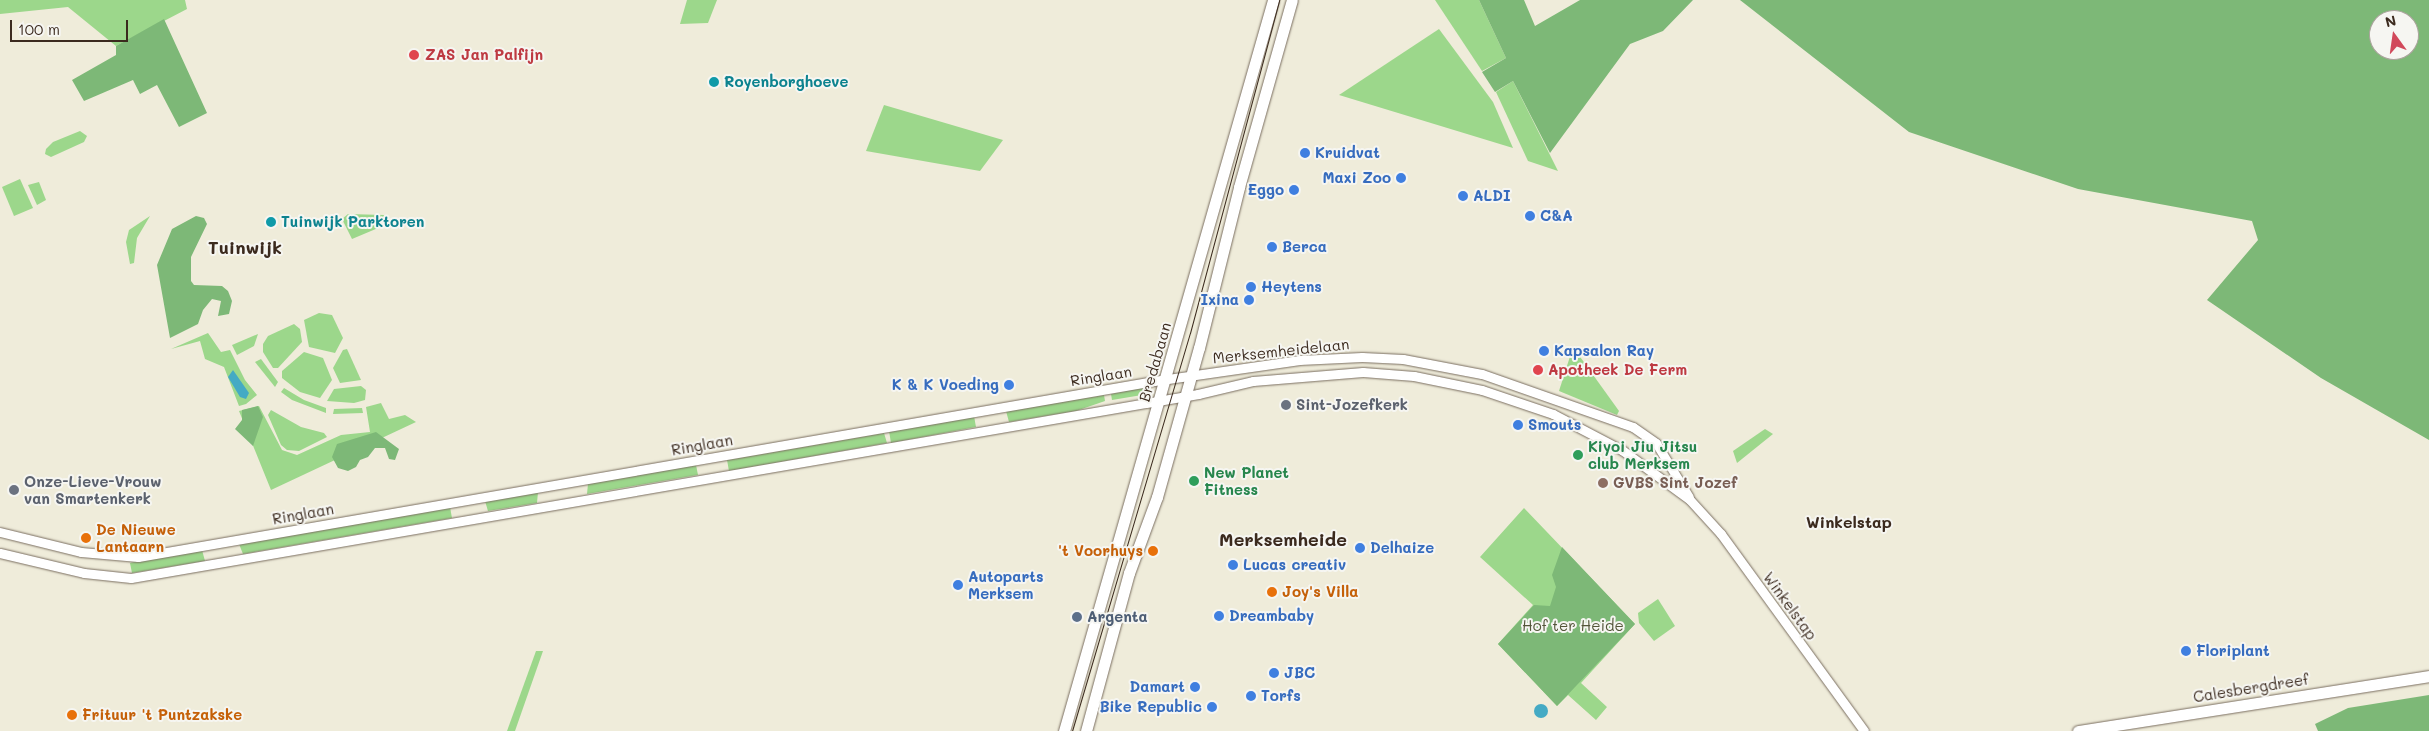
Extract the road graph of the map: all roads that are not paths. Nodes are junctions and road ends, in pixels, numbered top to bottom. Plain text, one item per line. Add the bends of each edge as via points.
1 (1273, 0) edge
2 (1292, 0) edge
3 (1191, 376) junction
4 (1166, 379) junction
5 (1183, 396) junction
6 (1548, 397) joint
7 (1160, 400) junction
8 (1545, 411) joint
9 (1690, 500) junction
10 (0, 532) edge
11 (0, 553) edge
12 (2429, 676) edge
13 (1064, 731) edge
14 (1086, 731) edge
15 (1864, 731) edge
16 (2078, 731) edge

1 - 4 main road, Bredabaan
2 - 3 main road
3 - 4 street, Ringlaan
3 - 5 main road
3 - 6 street, Merksemheidelaan via 1299,360 1362,357 1446,366 1482,374
4 - 7 main road, Bredabaan
4 - 10 street, Ringlaan via 123,558 81,552
5 - 7 street, Merksemheidelaan
5 - 8 street, Merksemheidelaan via 1277,378 1363,372 1454,382
5 - 14 main road via 1157,497 1129,573
6 - 9 street, Winkelstap via 1646,434 1656,443
7 - 11 street via 131,578 84,573
7 - 13 main road, Bredabaan
8 - 9 street, Winkelstap via 1622,450
9 - 15 street, Winkelstap via 1721,534
12 - 16 main road, Calesbergdreef

